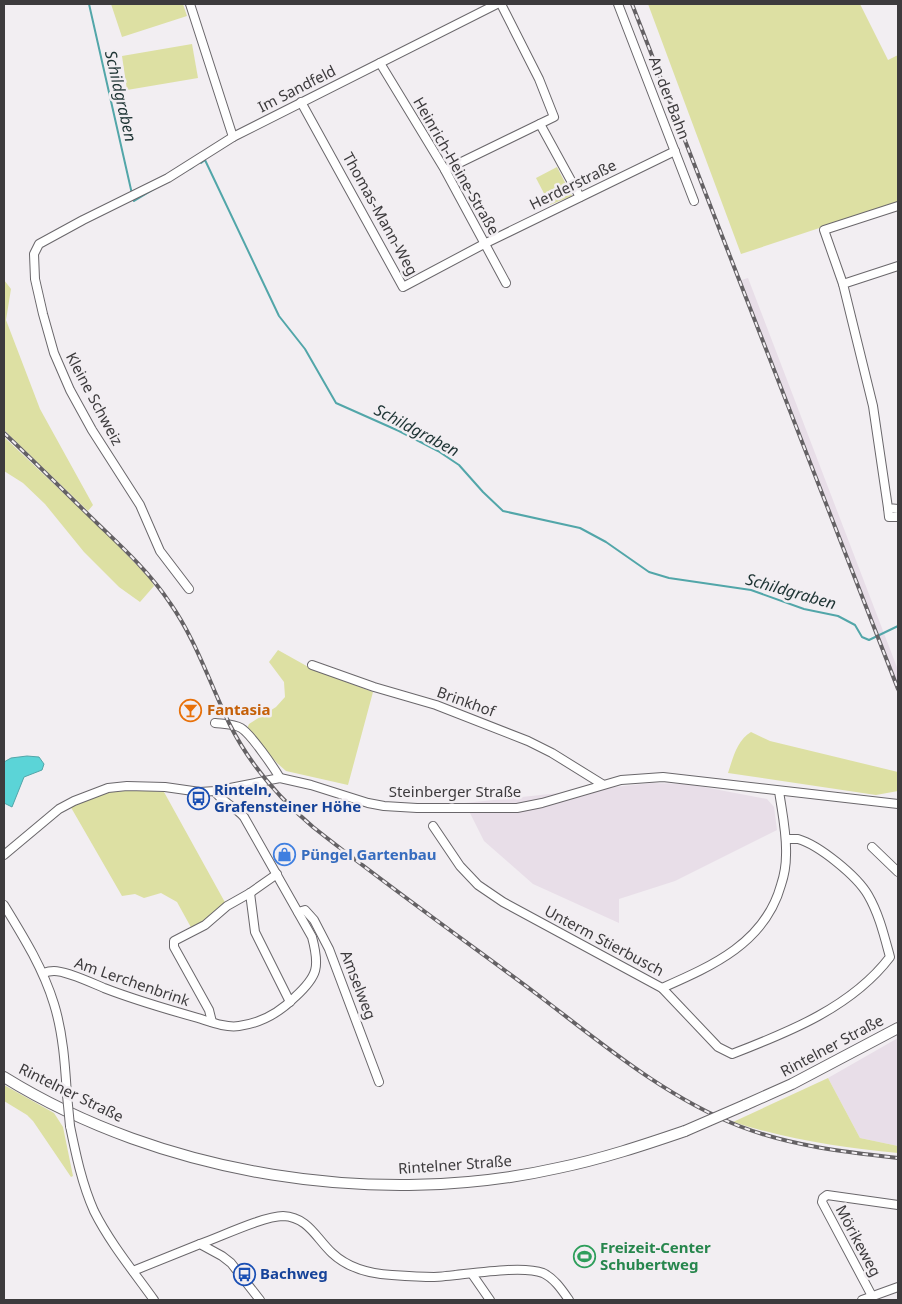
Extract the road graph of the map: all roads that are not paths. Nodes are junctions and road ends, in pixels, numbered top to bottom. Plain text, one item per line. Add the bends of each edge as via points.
1 (190, 4) edge
2 (499, 4) edge
3 (618, 4) edge
4 (380, 63) junction
5 (302, 102) junction
6 (540, 124) junction
7 (233, 137) junction
8 (674, 151) junction
9 (445, 170) junction
10 (580, 197) junction
11 (694, 201) dead end
12 (898, 206) edge
13 (484, 244) junction
14 (898, 266) edge
15 (506, 283) dead end
16 (842, 284) junction
17 (888, 508) junction
18 (898, 509) edge
19 (898, 517) edge
20 (188, 589) dead end
21 (312, 665) dead end
22 (215, 723) dead end
23 (280, 778) junction
24 (602, 784) junction
25 (215, 791) junction
26 (779, 791) junction
27 (898, 804) edge
28 (432, 826) dead end
29 (786, 839) junction
30 (872, 848) dead end
31 (4, 855) edge
32 (898, 872) edge
33 (277, 874) junction
34 (250, 893) junction
35 (4, 905) edge
36 (298, 912) junction
37 (898, 954) edge
38 (890, 957) junction
39 (43, 973) junction
40 (662, 988) junction
41 (290, 1002) junction
42 (212, 1022) junction
43 (898, 1028) edge
44 (4, 1077) edge
45 (379, 1082) dead end
46 (898, 1204) edge
47 (200, 1244) junction
48 (133, 1271) junction
49 (472, 1274) junction
50 (898, 1287) edge
51 (872, 1296) junction
52 (884, 1297) edge
53 (154, 1300) edge
54 (260, 1300) edge
55 (490, 1300) edge
56 (569, 1300) edge
57 (862, 1300) edge

1 - 7 street
2 - 4 street, Im Sandfeld
2 - 6 street via 540,78 554,117
3 - 8 street, An der Bahn
4 - 5 street, Im Sandfeld
4 - 9 street, Heinrich-Heine-Straße
5 - 7 street, Im Sandfeld
5 - 13 street, Thomas-Mann-Weg via 403,287
6 - 9 street
6 - 10 street
7 - 20 street, Kleine Schweiz via 168,178 39,244 34,254 35,279 43,314 54,353 70,390 140,505 160,551
8 - 10 street, Herderstraße
8 - 11 street, An der Bahn
9 - 13 street, Heinrich-Heine-Straße
10 - 13 street, Herderstraße
12 - 16 street via 824,230
13 - 15 street, Heinrich-Heine-Straße
14 - 16 street
16 - 17 street via 873,406
17 - 18 street
17 - 19 street via 890,517
21 - 24 street, Brinkhof via 374,688 436,705 528,741
22 - 23 street via 242,729
23 - 24 street, Steinberger Straße via 368,803 401,808 517,808
23 - 25 street, Steinberger Straße
24 - 26 street, Steinberger Straße via 663,777
25 - 31 street, Steinberger Straße via 145,786 108,788 59,809
25 - 33 street, Am Lerchenbrink via 244,817
26 - 27 street, Steinberger Straße
26 - 29 street, Unterm Stierbusch
28 - 40 street, Unterm Stierbusch via 460,866 503,902
29 - 38 street via 798,839 827,854 856,879 876,911
29 - 40 street, Unterm Stierbusch via 781,885 764,922 731,954
30 - 32 street
33 - 34 street, Am Lerchenbrink
33 - 36 street, Am Lerchenbrink
34 - 41 street via 255,932
34 - 42 street, Am Lerchenbrink via 227,906 205,925 174,941 174,947 209,1010
35 - 39 street
36 - 41 street, Am Lerchenbrink via 312,937 316,964 310,983
36 - 45 street, Amselweg via 305,910 314,920 329,949
37 - 38 street
38 - 40 street via 866,984 844,1000 772,1038 732,1054 718,1047
39 - 42 street, Am Lerchenbrink via 54,970 82,978 150,1004
39 - 48 street, bridge via 62,1042 70,1126 78,1164 94,1210
41 - 42 street, Am Lerchenbrink via 271,1017 255,1023 238,1027
43 - 44 main road, Rintelner Straße, bridge via 799,1081 686,1131 558,1169 440,1184 359,1184 290,1177 171,1151 83,1118
46 - 51 street, Mörikeweg via 827,1195 823,1198 822,1202
47 - 48 street
47 - 49 street via 268,1219 292,1217 313,1230 341,1260 366,1271 433,1277
47 - 54 street via 231,1263
48 - 53 street
49 - 55 street
49 - 56 street via 526,1269 537,1271 554,1281
50 - 52 street
51 - 52 street
51 - 57 street

